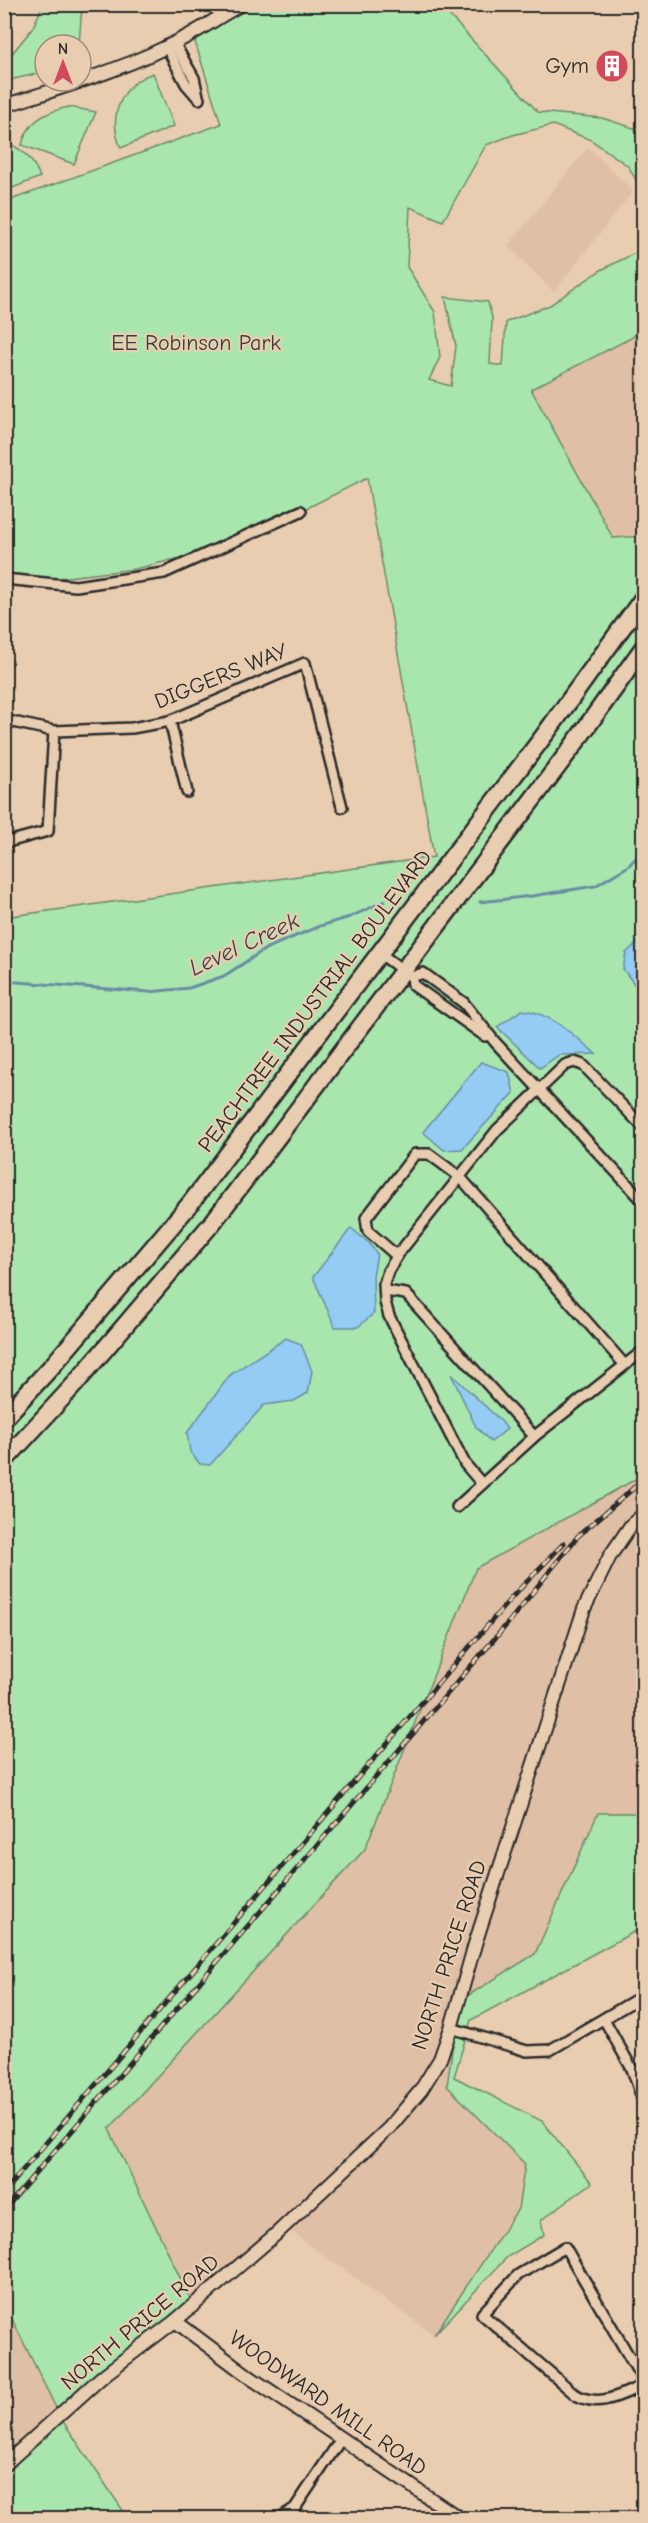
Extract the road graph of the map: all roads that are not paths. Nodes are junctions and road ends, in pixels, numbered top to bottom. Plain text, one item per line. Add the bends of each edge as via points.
1 (213, 4) edge
2 (242, 4) edge
3 (220, 16) junction
4 (170, 44) junction
5 (4, 106) edge
6 (301, 511) dead end
7 (4, 579) edge
8 (644, 597) edge
9 (644, 648) edge
10 (4, 720) edge
11 (170, 721) junction
12 (54, 731) junction
13 (187, 792) dead end
14 (342, 807) dead end
15 (4, 843) edge
16 (378, 952) junction
17 (407, 973) junction
18 (495, 1042) junction
19 (539, 1090) junction
20 (644, 1128) edge
21 (460, 1177) junction
22 (644, 1202) edge
23 (397, 1257) junction
24 (384, 1291) junction
25 (644, 1350) edge
26 (624, 1364) junction
27 (4, 1418) edge
28 (534, 1436) junction
29 (4, 1461) edge
30 (482, 1484) junction
31 (457, 1507) dead end
32 (644, 1514) edge
33 (644, 1995) edge
34 (604, 2019) junction
35 (451, 2028) junction
36 (644, 2104) edge
37 (175, 2321) junction
38 (644, 2384) edge
39 (341, 2439) junction
40 (4, 2465) edge
41 (644, 2508) edge
42 (280, 2518) edge
43 (459, 2518) edge
44 (637, 2518) edge

1 - 3 street
2 - 3 street
3 - 4 street
4 - 4 street via 186,84 199,99 194,78
4 - 5 street via 84,81
6 - 7 street via 164,573 76,586
8 - 16 highway, PEACHTREE INDUSTRIAL BOULEVARD via 546,733
9 - 17 highway
10 - 12 street, DIGGERS WAY
11 - 12 street, DIGGERS WAY via 132,728
11 - 13 street
11 - 14 street, DIGGERS WAY via 305,663
12 - 15 street via 48,831
16 - 17 street
16 - 27 highway, PEACHTREE INDUSTRIAL BOULEVARD via 190,1204
17 - 18 street via 413,985
17 - 18 street via 423,973 464,1003
17 - 29 highway via 213,1222
18 - 19 street
19 - 20 street via 565,1065 583,1065
19 - 21 street via 496,1130
19 - 22 street
21 - 23 street
21 - 23 street via 429,1154 416,1154 366,1218 368,1231
21 - 26 street
23 - 24 street via 388,1271
24 - 28 street via 406,1294
24 - 30 street via 389,1316 465,1464
25 - 26 street
26 - 28 street
28 - 30 street
30 - 31 street
32 - 35 street, NORTH PRICE ROAD via 609,1556 577,1626
33 - 34 street
34 - 35 street via 550,2050 527,2051
34 - 36 street via 632,2069
35 - 37 street, NORTH PRICE ROAD via 440,2059 421,2090 389,2128 275,2235
37 - 39 street, WOODWARD MILL ROAD
37 - 40 street, NORTH PRICE ROAD via 104,2375
38 - 38 street via 565,2247 518,2275 482,2314 586,2400 609,2400
39 - 42 street via 295,2508
39 - 43 street, WOODWARD MILL ROAD
41 - 44 street

